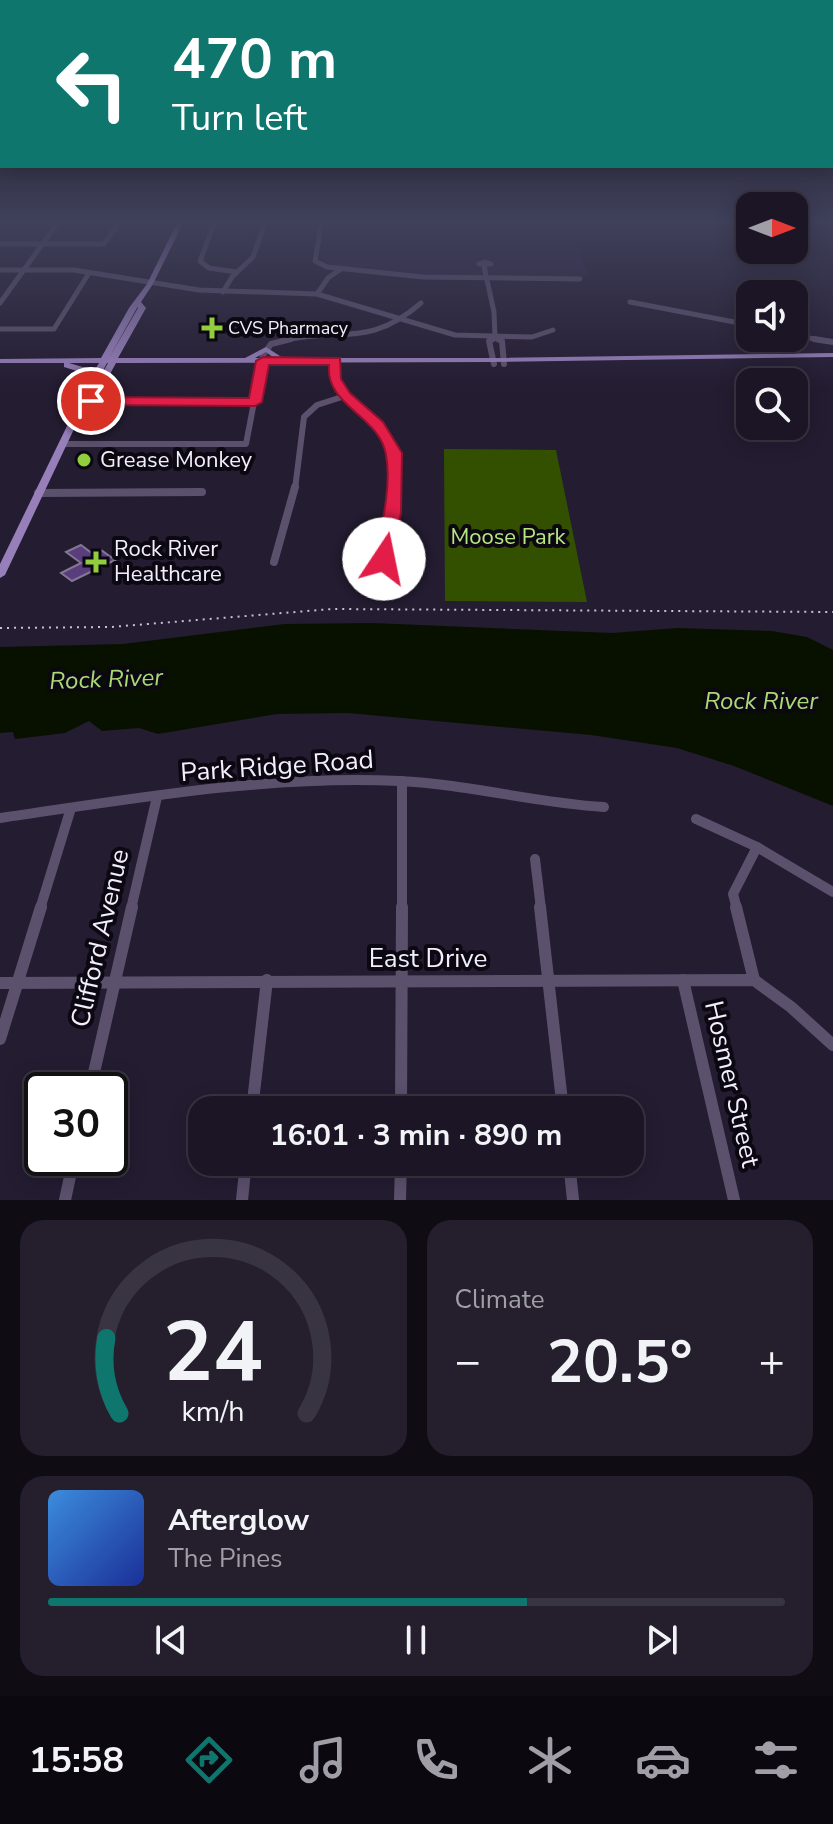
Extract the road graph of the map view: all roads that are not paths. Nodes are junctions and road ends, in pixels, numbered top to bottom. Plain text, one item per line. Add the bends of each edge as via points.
1 (18, 277) edge
2 (86, 277) edge
3 (111, 277) edge
4 (153, 277) edge
5 (233, 277) edge
6 (329, 277) edge
7 (423, 277) edge
8 (487, 279) junction
9 (580, 279) dead end
10 (150, 284) junction
11 (223, 292) junction
12 (317, 294) junction
13 (1, 299) edge
14 (630, 302) dead end
15 (421, 303) dead end
16 (138, 304) junction
17 (398, 319) junction
18 (736, 322) edge
19 (0, 329) edge
20 (553, 330) dead end
21 (495, 337) junction
22 (808, 338) edge
23 (833, 342) edge
24 (110, 348) junction
25 (122, 348) junction
26 (266, 349) junction
27 (833, 357) edge
28 (240, 361) junction
29 (293, 361) junction
30 (68, 362) junction
31 (493, 362) junction
32 (504, 362) junction
33 (0, 363) edge
34 (107, 363) junction
35 (138, 363) junction
36 (263, 363) junction
37 (336, 363) junction
38 (97, 379) junction
39 (345, 396) junction
40 (91, 401) junction
41 (255, 402) junction
42 (77, 418) junction
43 (62, 444) junction
44 (202, 492) dead end
45 (38, 493) junction
46 (384, 559) dead end
47 (274, 562) dead end
48 (0, 575) edge
49 (402, 781) junction
50 (157, 797) junction
51 (604, 807) dead end
52 (71, 808) junction
53 (0, 818) edge
54 (696, 819) dead end
55 (757, 847) junction
56 (535, 859) dead end
57 (833, 892) edge
58 (549, 979) junction
59 (115, 980) junction
60 (267, 980) junction
61 (403, 980) junction
62 (683, 980) junction
63 (754, 980) junction
64 (18, 982) junction
65 (0, 983) edge
66 (0, 1039) edge
67 (833, 1045) edge
68 (94, 1072) edge
69 (254, 1096) edge
70 (401, 1096) edge
71 (562, 1096) edge
72 (70, 1176) edge
73 (245, 1176) edge
74 (401, 1176) edge
75 (570, 1176) edge
76 (65, 1200) edge
77 (242, 1200) edge
78 (400, 1200) edge
79 (573, 1200) edge
80 (734, 1200) edge

1 - 13 street
2 - 19 street via 54,329
3 - 10 street
4 - 10 main road
5 - 11 street
6 - 12 street
7 - 8 street
8 - 9 street
8 - 21 street
10 - 11 street
10 - 16 main road
11 - 12 street
12 - 17 street
14 - 18 street
15 - 17 street
16 - 24 main road
16 - 25 main road via 142,308
17 - 21 street via 455,335
17 - 26 street via 358,336 292,338
20 - 21 street via 532,337
21 - 31 street via 489,341
21 - 32 street via 502,341
22 - 23 street
24 - 30 main road
24 - 34 main road
25 - 34 main road
25 - 35 main road
26 - 28 main road
26 - 29 main road
26 - 36 street
27 - 32 main road
28 - 35 main road
28 - 36 main road
29 - 36 main road
29 - 37 main road
30 - 33 main road
30 - 34 main road
30 - 38 main road
31 - 32 main road
31 - 37 main road
34 - 35 main road
34 - 38 main road
35 - 36 main road
35 - 38 main road
36 - 37 main road
36 - 41 street
37 - 39 street via 334,379
38 - 40 main road
38 - 42 main road via 76,409
39 - 46 street via 378,425 394,453 393,513
39 - 47 street via 308,409 304,417 294,496
40 - 41 street
40 - 42 main road
41 - 43 street via 246,444
42 - 43 main road
43 - 45 main road
44 - 45 street
45 - 48 main road
49 - 50 street, Park Ridge Road via 300,781
49 - 51 street, Park Ridge Road via 560,806
49 - 61 street
50 - 52 street, Park Ridge Road
50 - 59 street, Clifford Avenue
52 - 53 street, Park Ridge Road
52 - 64 street
54 - 55 street
55 - 57 street
55 - 63 street via 733,894
56 - 58 street
58 - 61 street, East Drive
58 - 62 street, East Drive
58 - 71 street
59 - 60 street, East Drive
59 - 64 street, East Drive
59 - 68 street, Clifford Avenue
60 - 61 street, East Drive
60 - 69 street
61 - 70 street
62 - 63 street, East Drive
62 - 80 street, Hosmer Street
63 - 67 street
64 - 65 street, East Drive
64 - 66 street
72 - 76 street
73 - 77 street
74 - 78 street
75 - 79 street

